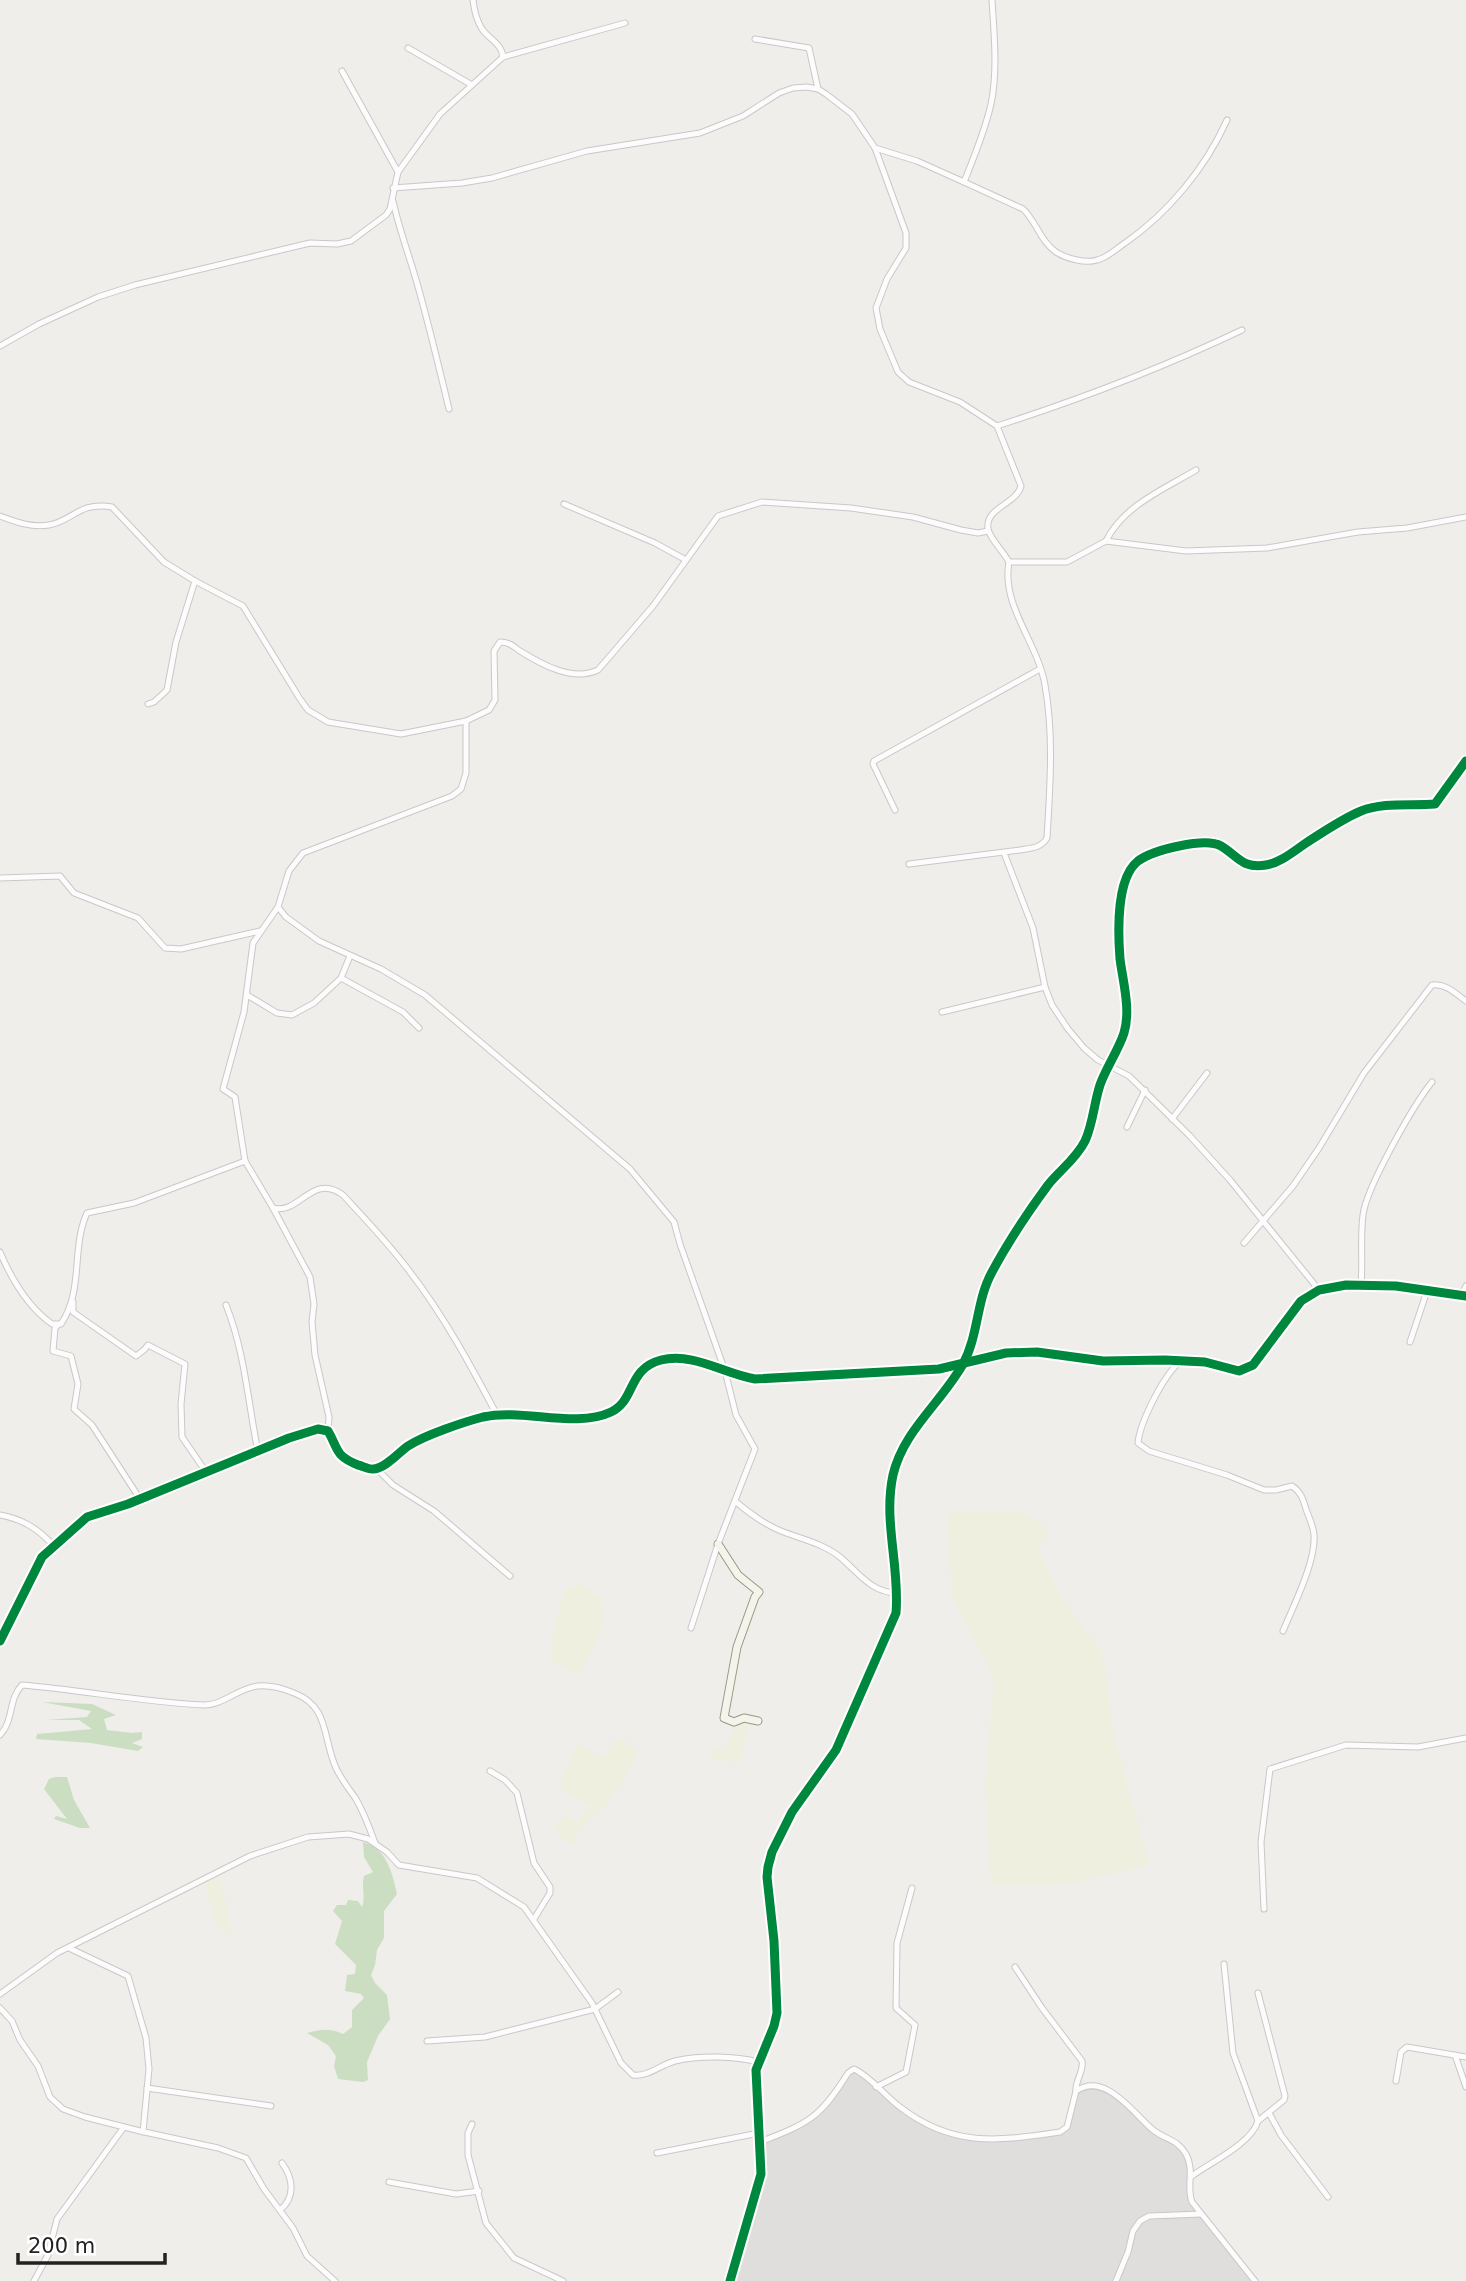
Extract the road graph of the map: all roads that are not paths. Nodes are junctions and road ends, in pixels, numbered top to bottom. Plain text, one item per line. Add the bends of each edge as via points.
1 (473, 0) edge
2 (992, 0) edge
3 (625, 23) dead end
4 (755, 39) dead end
5 (408, 48) dead end
6 (503, 57) junction
7 (342, 71) dead end
8 (472, 85) junction
9 (818, 89) junction
10 (1227, 120) dead end
11 (875, 148) junction
12 (398, 172) junction
13 (964, 182) junction
14 (393, 188) junction
15 (392, 198) junction
16 (1242, 330) dead end
17 (0, 346) edge
18 (449, 409) dead end
19 (998, 426) junction
20 (1196, 470) dead end
21 (564, 504) dead end
22 (0, 516) edge
23 (1466, 517) edge
24 (988, 531) junction
25 (1106, 541) junction
26 (686, 559) junction
27 (1009, 562) junction
28 (195, 581) junction
29 (1041, 669) junction
30 (148, 704) dead end
31 (467, 721) junction
32 (1466, 761) edge
33 (895, 810) dead end
34 (1004, 853) junction
35 (909, 863) dead end
36 (0, 878) edge
37 (278, 907) junction
38 (260, 931) junction
39 (350, 956) junction
40 (341, 978) junction
41 (1045, 987) junction
42 (247, 995) junction
43 (1466, 1001) edge
44 (942, 1012) dead end
45 (418, 1028) dead end
46 (1110, 1066) junction
47 (1207, 1073) dead end
48 (1432, 1082) dead end
49 (1145, 1090) junction
50 (1172, 1119) junction
51 (1127, 1127) dead end
52 (245, 1161) junction
53 (273, 1208) junction
54 (1264, 1221) junction
55 (1244, 1243) dead end
56 (0, 1252) edge
57 (1361, 1285) junction
58 (1466, 1286) edge
59 (1319, 1290) junction
60 (1427, 1291) junction
61 (1464, 1296) edge
62 (73, 1298) junction
63 (226, 1305) dead end
64 (58, 1325) junction
65 (1410, 1342) dead end
66 (1181, 1361) junction
67 (963, 1363) junction
68 (725, 1371) junction
69 (497, 1415) junction
70 (328, 1431) junction
71 (258, 1452) junction
72 (377, 1469) junction
73 (206, 1472) junction
74 (140, 1499) junction
75 (735, 1502) junction
76 (0, 1516) edge
77 (718, 1544) junction
78 (48, 1550) junction
79 (510, 1576) dead end
80 (898, 1593) junction
81 (691, 1628) dead end
82 (1283, 1631) dead end
83 (0, 1642) edge
84 (758, 1721) dead end
85 (0, 1735) edge
86 (1466, 1738) edge
87 (491, 1771) dead end
88 (375, 1843) junction
89 (912, 1888) dead end
90 (1264, 1909) dead end
91 (534, 1919) junction
92 (69, 1948) junction
93 (1224, 1964) dead end
94 (1015, 1967) dead end
95 (618, 1992) dead end
96 (1258, 1993) dead end
97 (0, 1994) edge
98 (0, 2008) edge
99 (595, 2009) junction
100 (427, 2041) dead end
101 (1455, 2055) junction
102 (1466, 2056) edge
103 (759, 2062) junction
104 (1396, 2081) dead end
105 (876, 2087) junction
106 (1466, 2087) edge
107 (147, 2088) junction
108 (1076, 2091) junction
109 (271, 2106) dead end
110 (1269, 2113) junction
111 (1258, 2121) junction
112 (472, 2124) dead end
113 (124, 2127) junction
114 (143, 2132) junction
115 (759, 2133) junction
116 (760, 2143) junction
117 (657, 2153) dead end
118 (282, 2163) dead end
119 (1192, 2176) junction
120 (389, 2182) dead end
121 (479, 2191) junction
122 (1328, 2197) dead end
123 (280, 2210) junction
124 (1201, 2214) junction
125 (34, 2281) edge
126 (335, 2281) edge
127 (562, 2281) edge
128 (730, 2281) edge
129 (1116, 2281) edge
130 (1255, 2281) edge

1 - 6 street via 482,29 501,48
2 - 13 street via 991,105
3 - 6 street
4 - 9 street via 809,48
5 - 8 street
6 - 8 street
7 - 12 street
8 - 12 street via 440,114
9 - 11 street via 852,114
9 - 14 street via 793,88 779,93 743,116 701,133 587,151 492,178
10 - 13 street via 1204,163 1163,212 1099,260 1084,261 1054,251 1023,209
11 - 13 street
11 - 19 street via 906,233 906,248 876,308 898,372 909,382 960,402
12 - 14 street
14 - 15 street
15 - 17 street via 386,215 351,242 310,243 135,285 38,324
15 - 18 street
16 - 19 street via 1178,360
19 - 24 street via 1021,486 1017,496 994,512
20 - 25 street via 1123,517
21 - 26 street
22 - 28 street via 41,526 88,507 112,507 164,562
23 - 25 street via 1267,548 1186,551
24 - 26 street via 978,533 851,508 762,502 718,516
24 - 27 street
25 - 27 street via 1067,562
26 - 31 street via 598,670 553,669 500,642 494,651 495,699 489,710
27 - 29 street via 1007,583 1012,601
28 - 30 street via 167,690
28 - 31 street via 243,606 300,699 316,716 401,734
29 - 33 street via 874,761
29 - 34 street via 1051,752 1047,838 1039,847
31 - 37 street via 466,773 461,789 303,853 289,871
32 - 46 street via 1435,804 1364,810 1269,865 1249,865 1209,842 1156,852 1138,861 1123,880 1121,893 1126,1025
34 - 35 street
34 - 41 street via 1033,928
36 - 38 street via 60,876 74,893 138,918 165,948 181,949
37 - 38 street
37 - 39 street via 305,932
38 - 42 street via 253,943
39 - 40 street
39 - 68 street via 425,995 630,1169 674,1222
40 - 42 street via 314,1003 290,1016 265,1008
40 - 45 street via 403,1012
41 - 44 street
41 - 46 street via 1076,1039
42 - 52 street via 223,1089 235,1097
43 - 54 street via 1439,984 1432,985 1364,1073 1319,1147
46 - 49 street
46 - 67 street via 1084,1142 1047,1186 984,1287 976,1333
47 - 50 street
48 - 57 street via 1373,1184 1363,1213
49 - 50 street
49 - 51 street
50 - 54 street
52 - 53 street
52 - 62 street via 134,1203 87,1213
53 - 69 street via 291,1205 318,1188 343,1195 428,1297
53 - 70 street via 310,1277
54 - 55 street
54 - 59 street
56 - 64 street via 35,1308
57 - 59 street
57 - 60 street
58 - 61 street
59 - 66 street via 1301,1301 1247,1370
60 - 61 street
60 - 65 street
62 - 64 street
62 - 73 street via 73,1312 136,1356 148,1345 185,1364 182,1437
63 - 71 street via 243,1360
64 - 74 street via 53,1351 71,1356 78,1384 74,1409 92,1425
66 - 67 street via 1102,1361 1037,1352 1006,1353
66 - 82 street via 1162,1383 1138,1443 1149,1451 1264,1490 1292,1486 1298,1490 1314,1545
67 - 68 street via 939,1369 772,1379
67 - 80 street via 903,1447 893,1476 890,1514
68 - 69 street via 694,1361 662,1360 638,1374 624,1401 612,1412 581,1418
68 - 75 street via 736,1415 755,1449
69 - 72 street via 412,1443
70 - 71 street via 311,1431
70 - 72 street via 341,1457
71 - 73 street
72 - 79 street via 393,1485 435,1511
73 - 74 street
74 - 78 street via 87,1517
75 - 77 street
75 - 80 street via 774,1527 832,1552 873,1587
76 - 78 street via 16,1518 39,1531 51,1543
77 - 81 street
77 - 84 street via 738,1575 759,1592 737,1647 724,1718
78 - 83 street
80 - 103 street via 893,1621 852,1718 772,1852 767,1877 777,2013
85 - 88 street via 22,1685 205,1706 257,1686 277,1686 304,1697 319,1712 334,1764
86 - 90 street via 1418,1747 1346,1745 1270,1769 1261,1842
87 - 91 street via 517,1793 534,1863 551,1887
88 - 91 street via 399,1865 477,1878 524,1907
88 - 92 street via 349,1834 308,1837 250,1856
89 - 105 street via 897,1943 896,2008 915,2025 906,2072
91 - 99 street
92 - 97 street
92 - 107 street via 128,1976 146,2038
93 - 111 street via 1233,2053
94 - 108 street via 1082,2061
95 - 99 street
96 - 110 street via 1285,2096
98 - 113 street via 38,2066 54,2102 67,2111
99 - 100 street via 485,2037
99 - 103 street via 621,2063 633,2076 691,2058 737,2057
101 - 102 street
101 - 104 street via 1407,2047 1401,2052
101 - 106 street
103 - 115 street
105 - 108 street via 933,2127 986,2140 1063,2130
105 - 116 street via 852,2070 816,2116
107 - 109 street
107 - 114 street
108 - 119 street via 1092,2086 1120,2096 1153,2129 1177,2142
110 - 111 street
110 - 122 street
111 - 119 street via 1252,2134
112 - 121 street via 468,2155
113 - 114 street
113 - 125 street via 57,2219 48,2255
114 - 123 street via 246,2158
115 - 116 street
115 - 117 street
116 - 128 street via 761,2174
118 - 123 street via 292,2179 288,2204
119 - 124 street via 1190,2196
120 - 121 street via 456,2194
121 - 127 street via 486,2223 514,2258
123 - 126 street via 307,2256
124 - 129 street via 1149,2216 1140,2221
124 - 130 street

